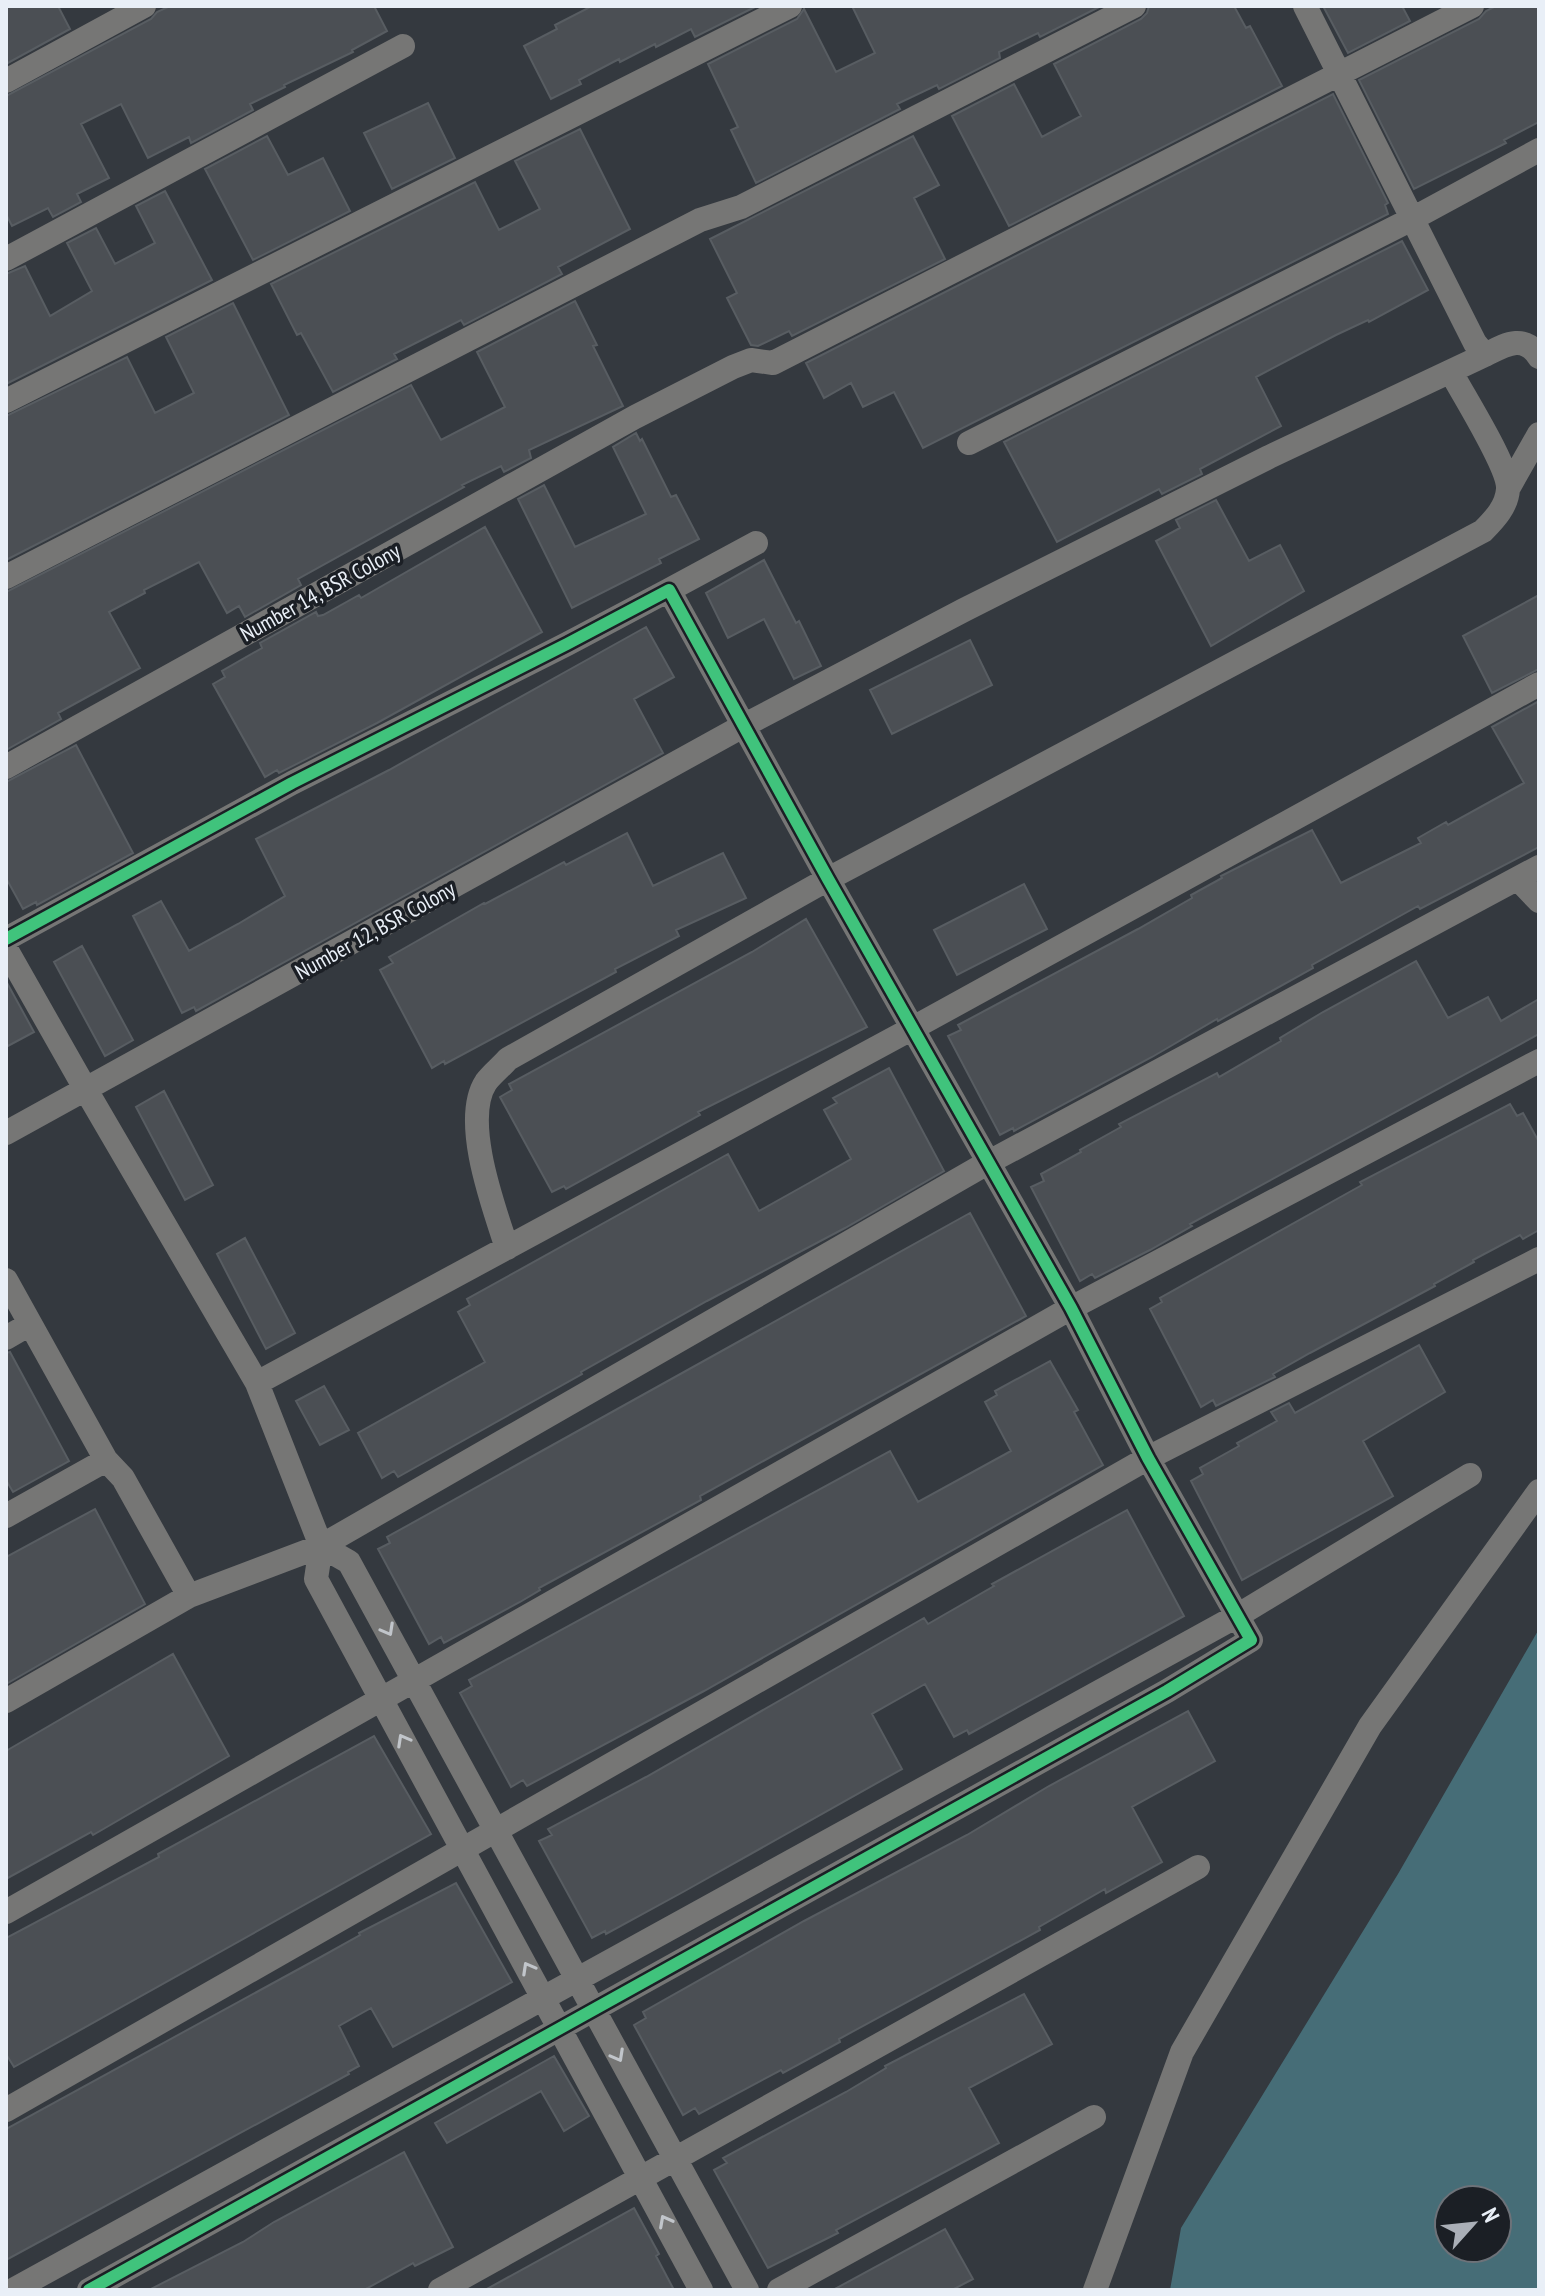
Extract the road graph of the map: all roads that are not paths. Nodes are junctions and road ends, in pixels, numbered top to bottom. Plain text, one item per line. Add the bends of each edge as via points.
1 (790, 6) edge
2 (1134, 6) edge
3 (1305, 6) edge
4 (1472, 6) edge
5 (140, 7) edge
6 (403, 46) dead end
7 (1339, 74) junction
8 (6, 81) edge
9 (1539, 150) edge
10 (1412, 219) junction
11 (6, 259) edge
12 (1485, 355) junction
13 (1539, 357) edge
14 (1451, 372) junction
15 (6, 401) edge
16 (1539, 434) edge
17 (969, 443) dead end
18 (1509, 487) junction
19 (756, 543) dead end
20 (6, 577) edge
21 (669, 590) junction
22 (1539, 684) edge
23 (743, 726) junction
24 (6, 767) edge
25 (1529, 873) edge
26 (828, 879) junction
27 (1539, 901) edge
28 (6, 939) edge
29 (6, 949) edge
30 (913, 1028) junction
31 (1534, 1073) edge
32 (86, 1090) junction
33 (6, 1133) edge
34 (989, 1162) junction
35 (507, 1248) junction
36 (1539, 1259) edge
37 (6, 1280) edge
38 (1071, 1308) junction
39 (30, 1324) junction
40 (6, 1338) edge
41 (257, 1383) junction
42 (1148, 1458) junction
43 (106, 1460) junction
44 (1470, 1475) dead end
45 (1539, 1491) edge
46 (6, 1516) edge
47 (321, 1546) junction
48 (189, 1596) junction
49 (1237, 1616) junction
50 (414, 1678) junction
51 (380, 1697) junction
52 (6, 1701) edge
53 (495, 1831) junction
54 (463, 1849) junction
55 (1198, 1867) dead end
56 (6, 1912) edge
57 (575, 1978) junction
58 (543, 1996) junction
59 (592, 2009) junction
60 (560, 2027) junction
61 (6, 2110) edge
62 (1094, 2117) dead end
63 (674, 2158) junction
64 (641, 2177) junction
65 (13, 2290) edge
66 (89, 2290) edge
67 (440, 2290) edge
68 (701, 2290) edge
69 (747, 2290) edge
70 (779, 2290) edge
71 (1095, 2290) edge

1 - 15 street
2 - 20 street via 741,207 700,220
3 - 7 street
4 - 7 street, Number 14, BSR Colony
5 - 8 street
6 - 11 street
7 - 10 street
7 - 24 street, Number 14, BSR Colony via 773,363 751,360 733,367 635,417
9 - 10 street
10 - 12 street
10 - 17 street
12 - 13 street, Number 12, BSR Colony via 1524,343
12 - 14 street, Number 12, BSR Colony
14 - 18 street
14 - 23 street, Number 12, BSR Colony via 1255,464
16 - 18 street
18 - 26 street via 1505,504 1483,531
19 - 21 street
21 - 23 street
21 - 28 street via 292,783
22 - 30 street
23 - 26 street
23 - 32 street, Number 12, BSR Colony
25 - 27 street
25 - 34 street
26 - 30 street
26 - 35 street via 508,1059 485,1083 476,1109 484,1179
29 - 32 street
30 - 34 street
30 - 35 street
31 - 38 street
32 - 33 street, Number 12, BSR Colony
32 - 41 street
34 - 38 street
34 - 47 street
35 - 41 street
36 - 42 street
37 - 39 street
38 - 42 street
38 - 50 street
39 - 40 street
39 - 43 street
41 - 47 street
42 - 49 street
42 - 53 street
43 - 46 street
43 - 48 street via 123,1478
44 - 49 street
45 - 71 street via 1370,1726 1182,2052
47 - 48 street
47 -> 50 street via 349,1562
47 - 51 street via 316,1579
48 - 52 street
49 - 57 street
49 - 59 street via 1251,1640
50 - 51 street
50 - 53 street
54 -> 51 street
51 - 56 street
53 - 54 street
53 - 57 street
58 -> 54 street
54 - 61 street
55 - 63 street
57 - 58 street
57 - 59 street
58 - 60 street
58 - 65 street
59 - 60 street
59 -> 63 street
60 - 64 street
60 - 66 street
62 - 70 street
63 - 64 street
63 - 69 street
64 - 67 street
68 -> 64 street

